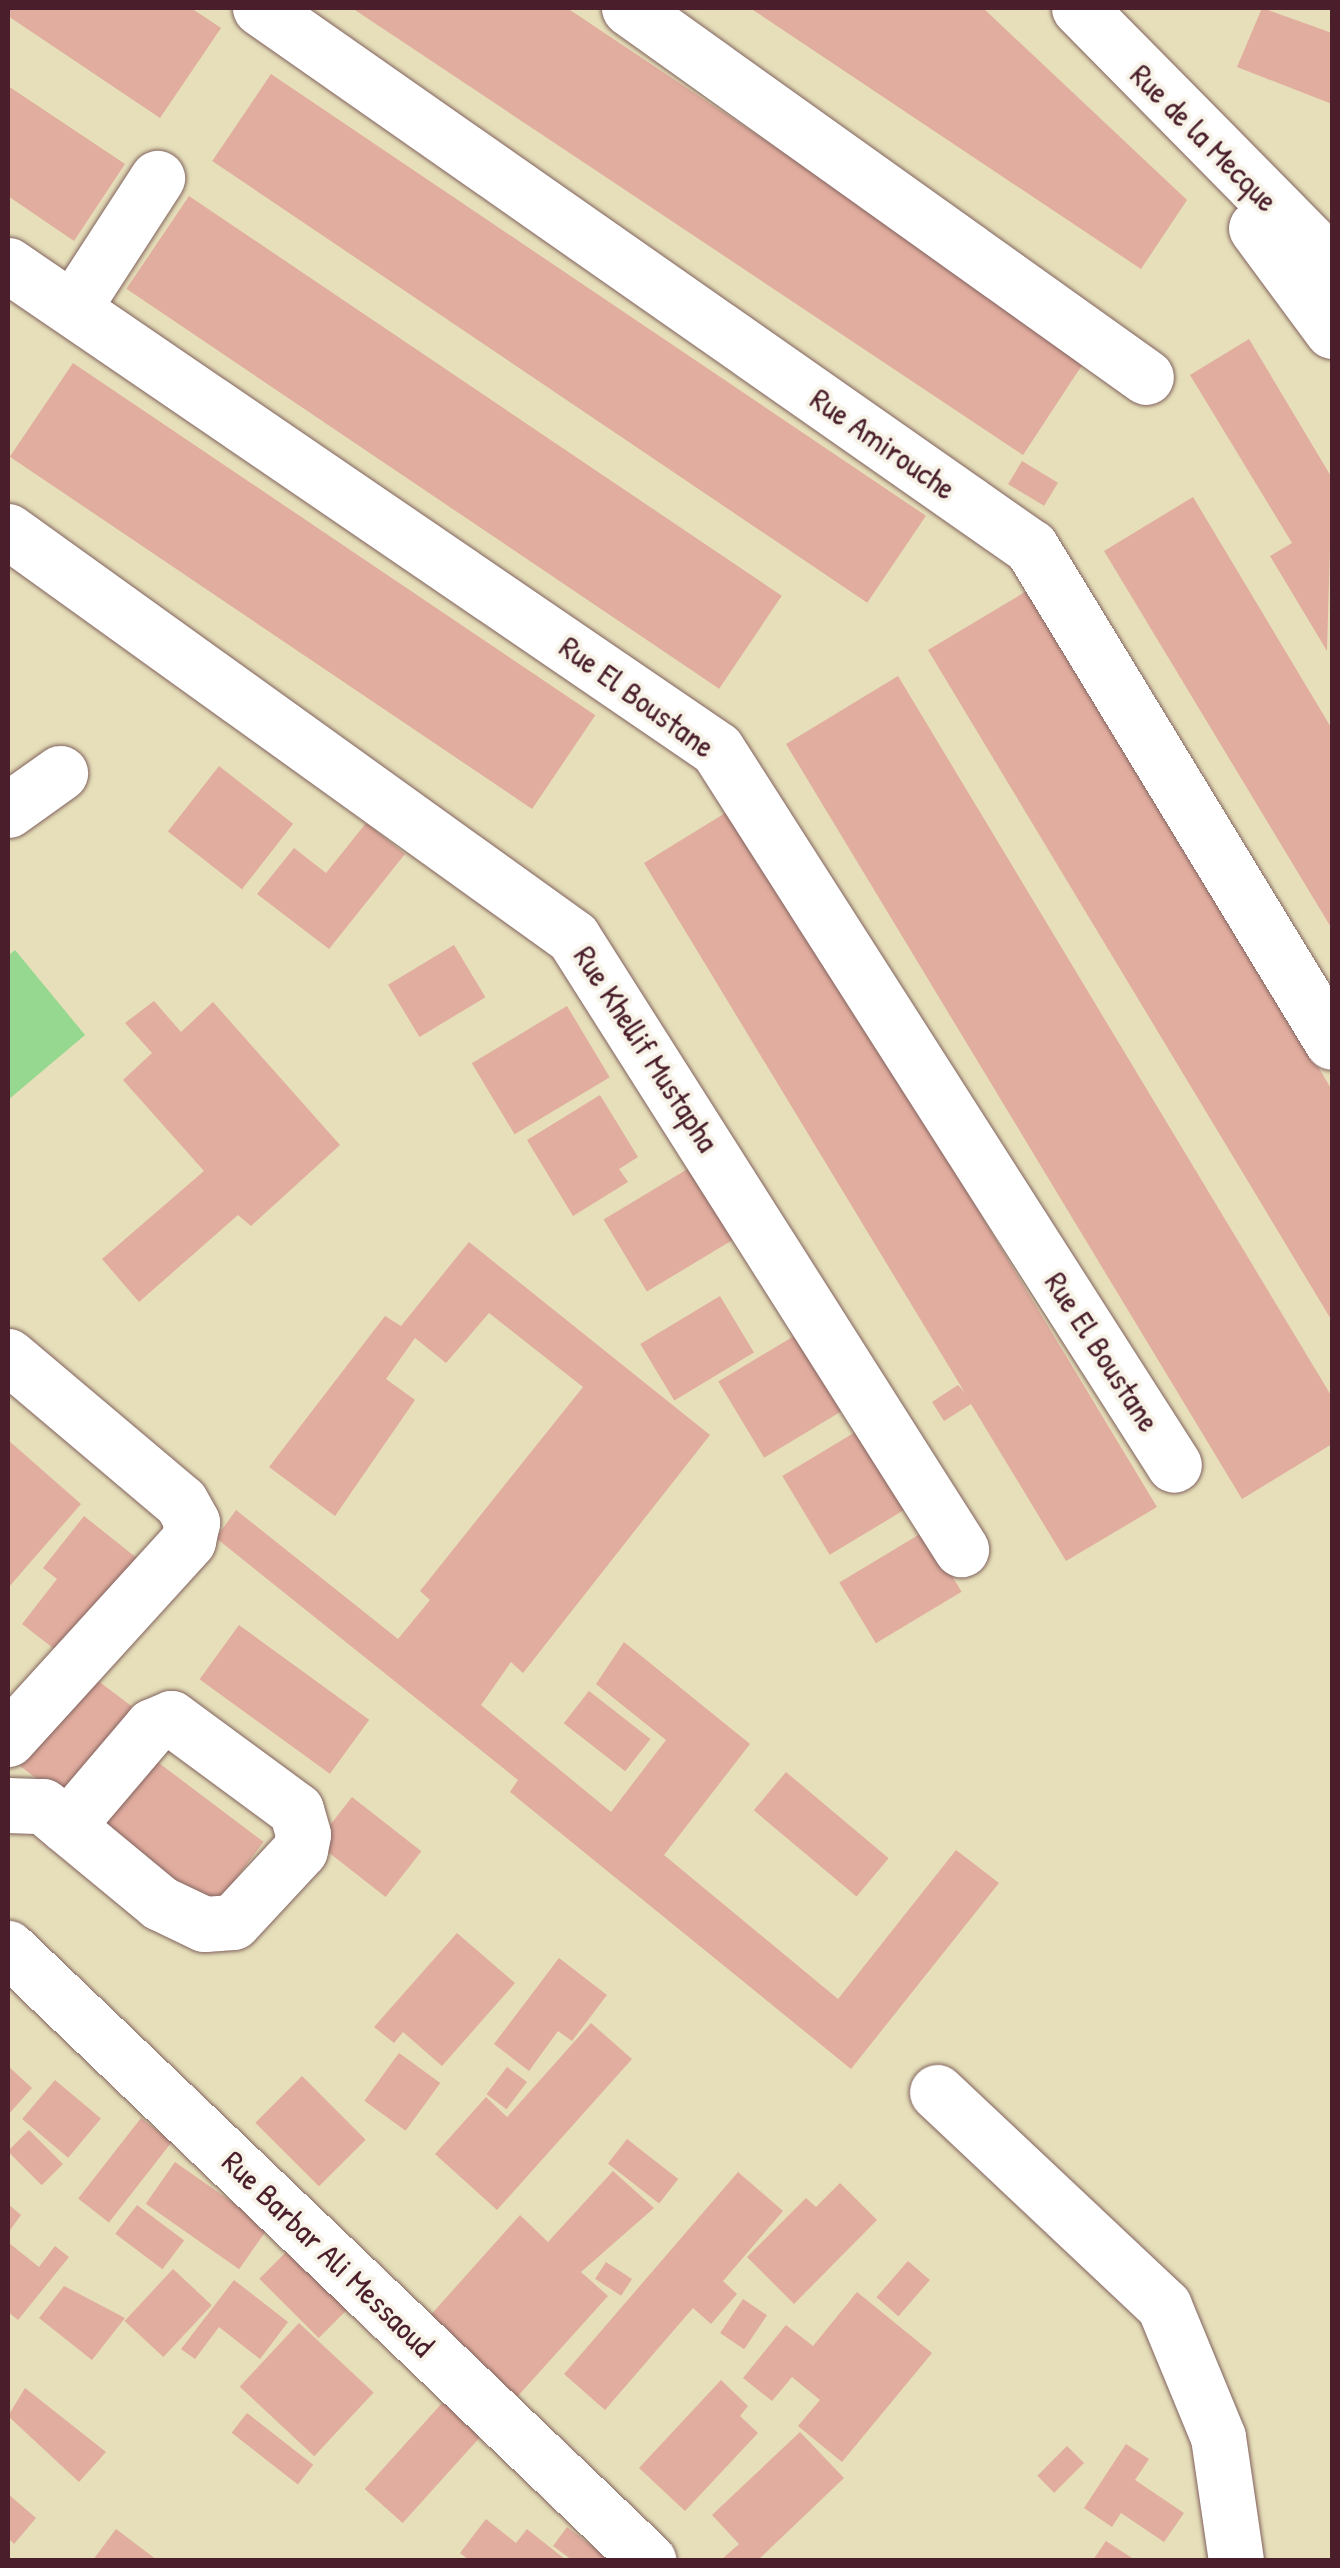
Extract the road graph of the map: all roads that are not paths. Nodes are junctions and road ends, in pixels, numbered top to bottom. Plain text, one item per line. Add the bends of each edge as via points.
1 (260, 8) edge
2 (629, 8) edge
3 (1079, 8) edge
4 (1176, 116) junction
5 (157, 178) dead end
6 (8, 265) edge
7 (1332, 265) edge
8 (72, 308) junction
9 (1332, 331) edge
10 (1146, 377) dead end
11 (8, 531) edge
12 (60, 773) dead end
13 (8, 810) edge
14 (1332, 1042) edge
15 (8, 1356) edge
16 (1174, 1465) dead end
17 (961, 1548) dead end
18 (8, 1739) edge
19 (8, 1806) edge
20 (68, 1826) dead end
21 (8, 1948) edge
22 (937, 2092) dead end
23 (648, 2560) edge
24 (1236, 2560) edge

1 - 14 street, Rue Amirouche via 1031,548
2 - 10 street
3 - 4 street, Rue de la Mecque
4 - 7 street, Rue de la Mecque
4 - 9 street
5 - 8 street
6 - 8 street, Rue El Boustane
8 - 16 street, Rue El Boustane via 717,749
11 - 17 street, Rue Khellif Mustapha via 572,937
12 - 13 street
15 - 18 street via 182,1502 192,1522 188,1542
19 - 20 street via 43,1806
21 - 23 street, Rue Barbar Ali Messaoud
22 - 24 street via 1164,2306 1218,2437

